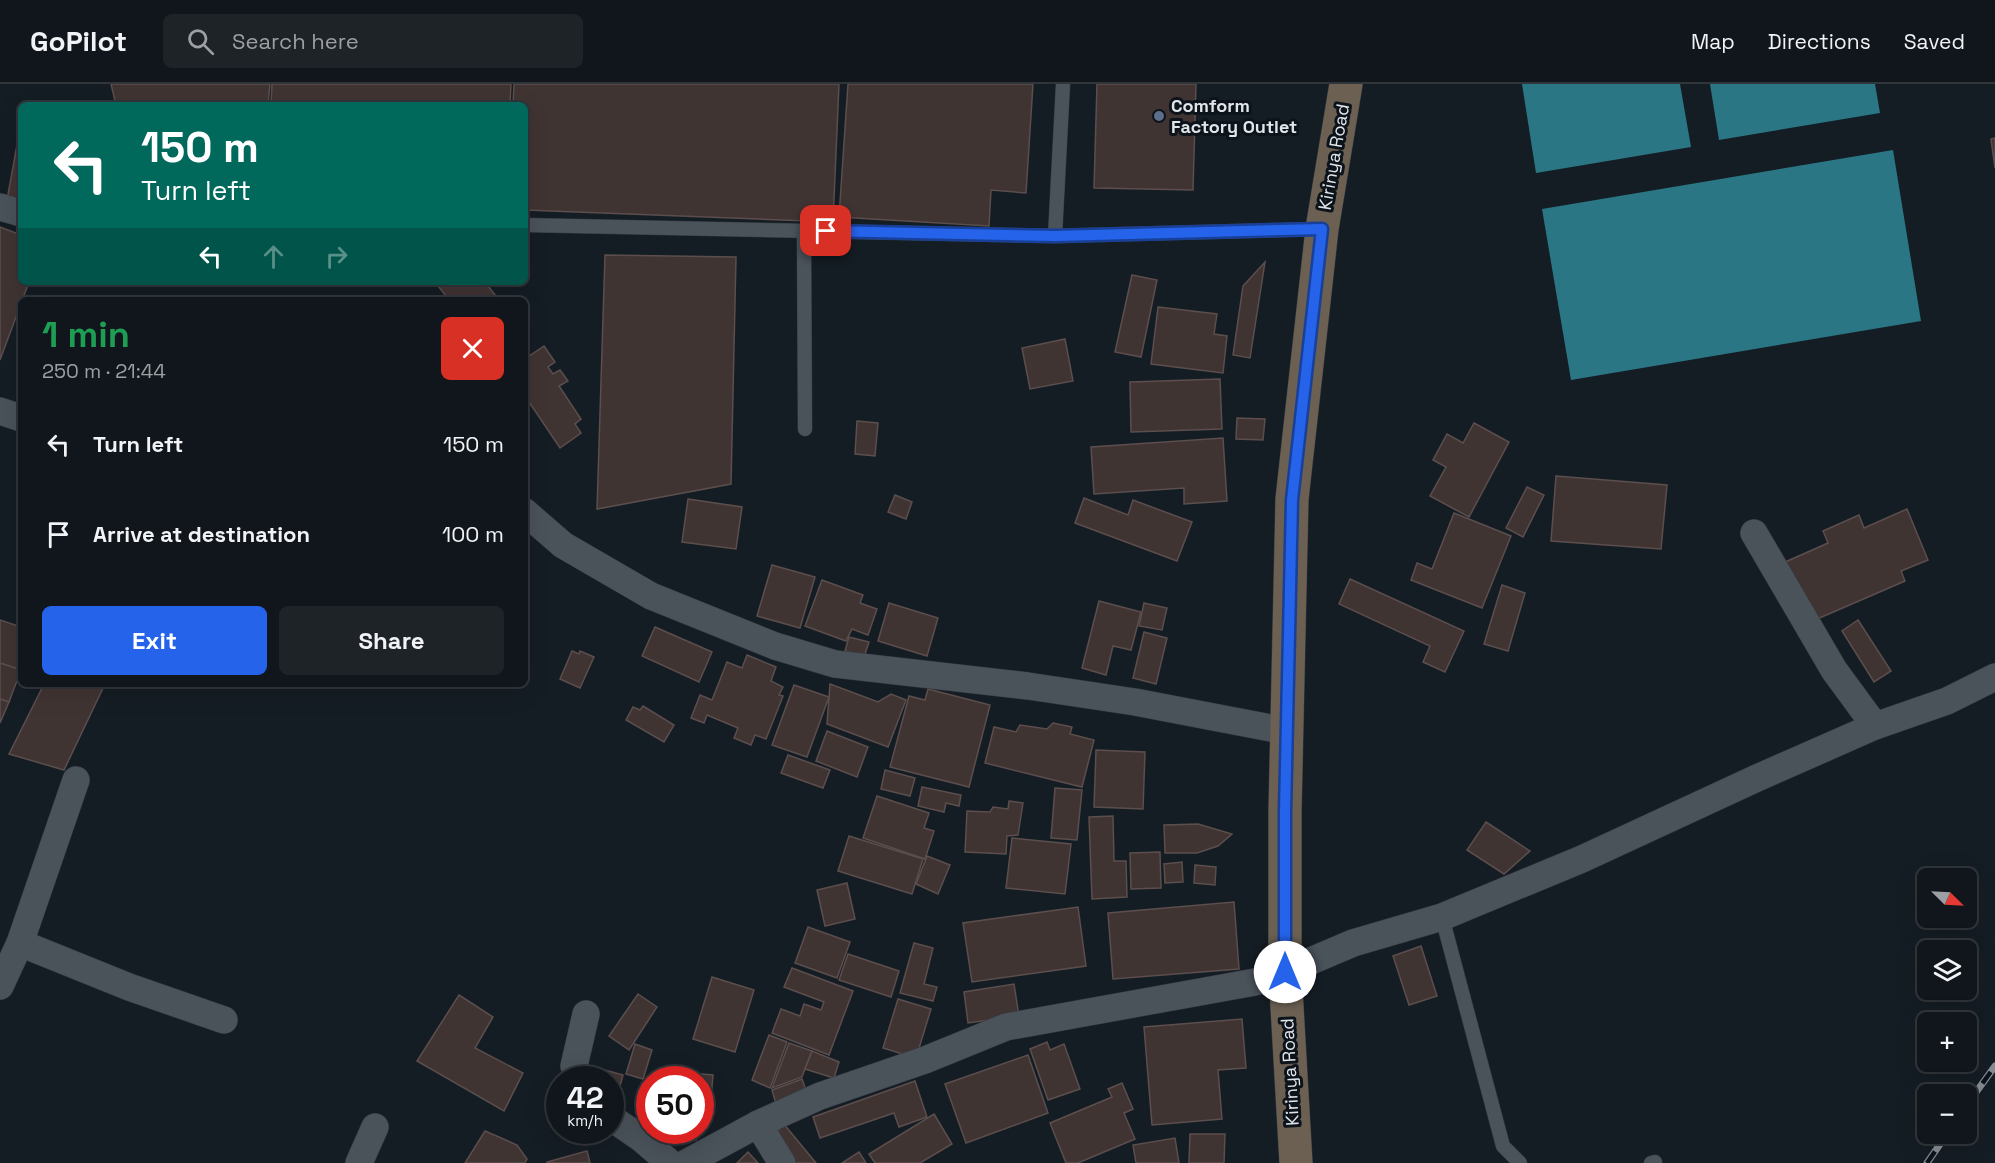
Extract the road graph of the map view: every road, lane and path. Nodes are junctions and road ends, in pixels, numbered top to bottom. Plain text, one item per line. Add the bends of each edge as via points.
1 (1063, 84) edge
2 (1346, 84) edge
3 (0, 207) edge
4 (18, 212) edge
5 (528, 225) edge
6 (1322, 229) junction
7 (804, 231) junction
8 (1055, 236) junction
9 (0, 411) edge
10 (18, 417) edge
11 (805, 429) dead end
12 (528, 515) edge
13 (1754, 533) dead end
14 (1995, 677) edge
15 (1875, 726) junction
16 (1287, 731) junction
17 (76, 780) dead end
18 (1442, 917) junction
19 (20, 943) junction
20 (1285, 972) junction
21 (0, 986) edge
22 (586, 1014) dead end
23 (224, 1020) dead end
24 (574, 1066) edge
25 (758, 1124) junction
26 (624, 1126) edge
27 (375, 1127) dead end
28 (359, 1163) edge
29 (670, 1163) edge
30 (686, 1163) edge
31 (783, 1163) edge
32 (1296, 1163) edge
33 (1520, 1163) edge

1 - 8 lane
2 - 6 main road, Kirinya Road
3 - 4 street
5 - 7 lane
6 - 8 lane
6 - 16 main road, Kirinya Road via 1292,500
7 - 8 lane
7 - 11 lane
9 - 10 street
12 - 16 street via 563,545 651,596 775,646 835,664 1099,696
13 - 15 street via 1834,670
14 - 15 street via 1947,701
15 - 18 street via 1582,859
16 - 20 main road, Kirinya Road
17 - 19 street
18 - 20 street via 1353,943
18 - 33 lane via 1503,1146
19 - 21 street
19 - 23 street
20 - 25 street via 1255,982 1006,1027 820,1096
20 - 32 main road, Kirinya Road
22 - 24 street
25 - 30 street
25 - 31 street
26 - 29 street
27 - 28 street

